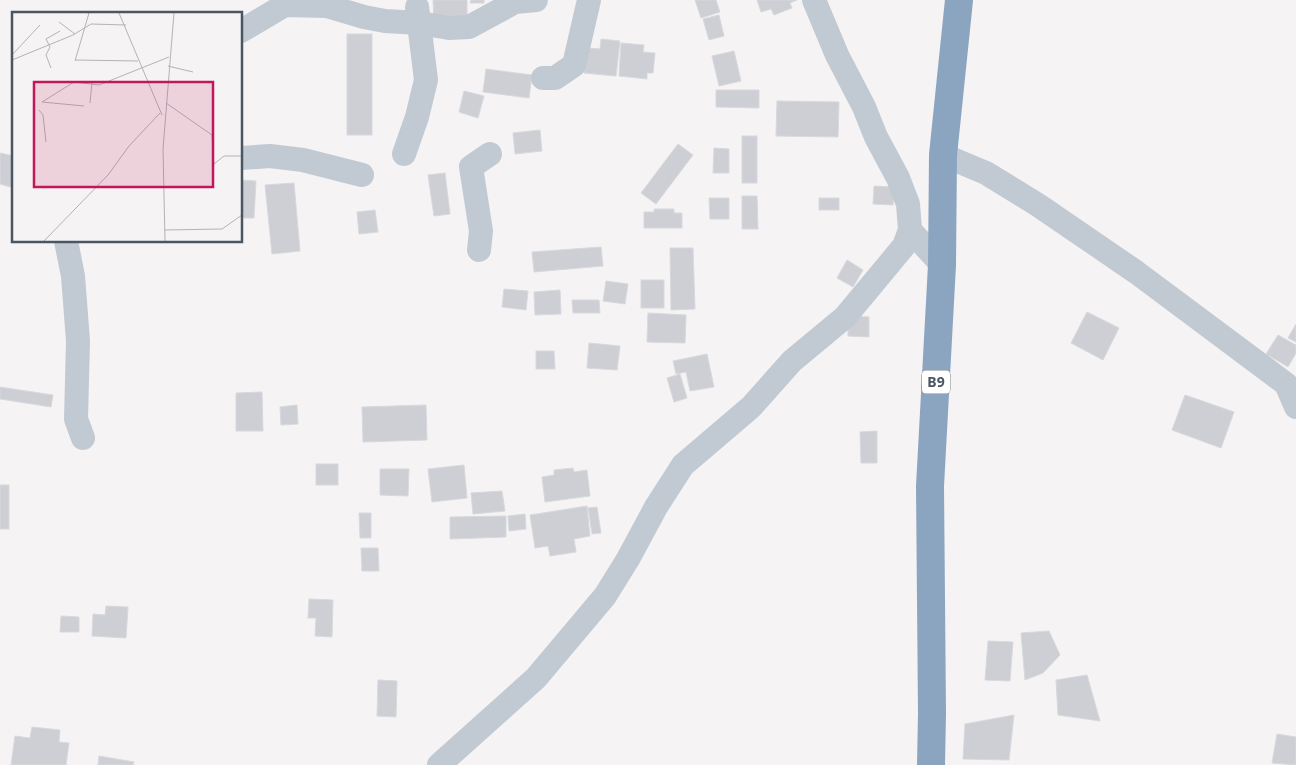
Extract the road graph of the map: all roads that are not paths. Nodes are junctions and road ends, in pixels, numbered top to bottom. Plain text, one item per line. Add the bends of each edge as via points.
1 (536, 0) edge
2 (589, 0) edge
3 (814, 0) edge
4 (959, 0) edge
5 (418, 14) junction
6 (242, 31) edge
7 (543, 78) dead end
8 (404, 154) dead end
9 (490, 154) dead end
10 (944, 155) junction
11 (242, 158) edge
12 (362, 175) dead end
13 (910, 230) junction
14 (66, 242) edge
15 (479, 250) dead end
16 (942, 265) junction
17 (1296, 407) edge
18 (83, 438) dead end
19 (440, 765) edge
20 (931, 765) edge

1 - 5 street via 515,2 469,27 449,28
2 - 7 street via 574,64 555,78
3 - 13 street via 837,55 898,178 908,204
4 - 10 highway, B9
5 - 6 street via 378,20 327,6 285,5
5 - 8 street via 426,80
9 - 15 street via 471,167 481,231
10 - 16 highway, B9
10 - 17 street via 986,173 1136,272 1286,384
11 - 12 street via 270,156 303,160
13 - 16 street
13 - 19 street via 904,246 845,317 792,361 750,407 683,465 605,596 536,678
14 - 18 street via 74,276 78,341 76,419
16 - 20 highway, B9 via 930,486

